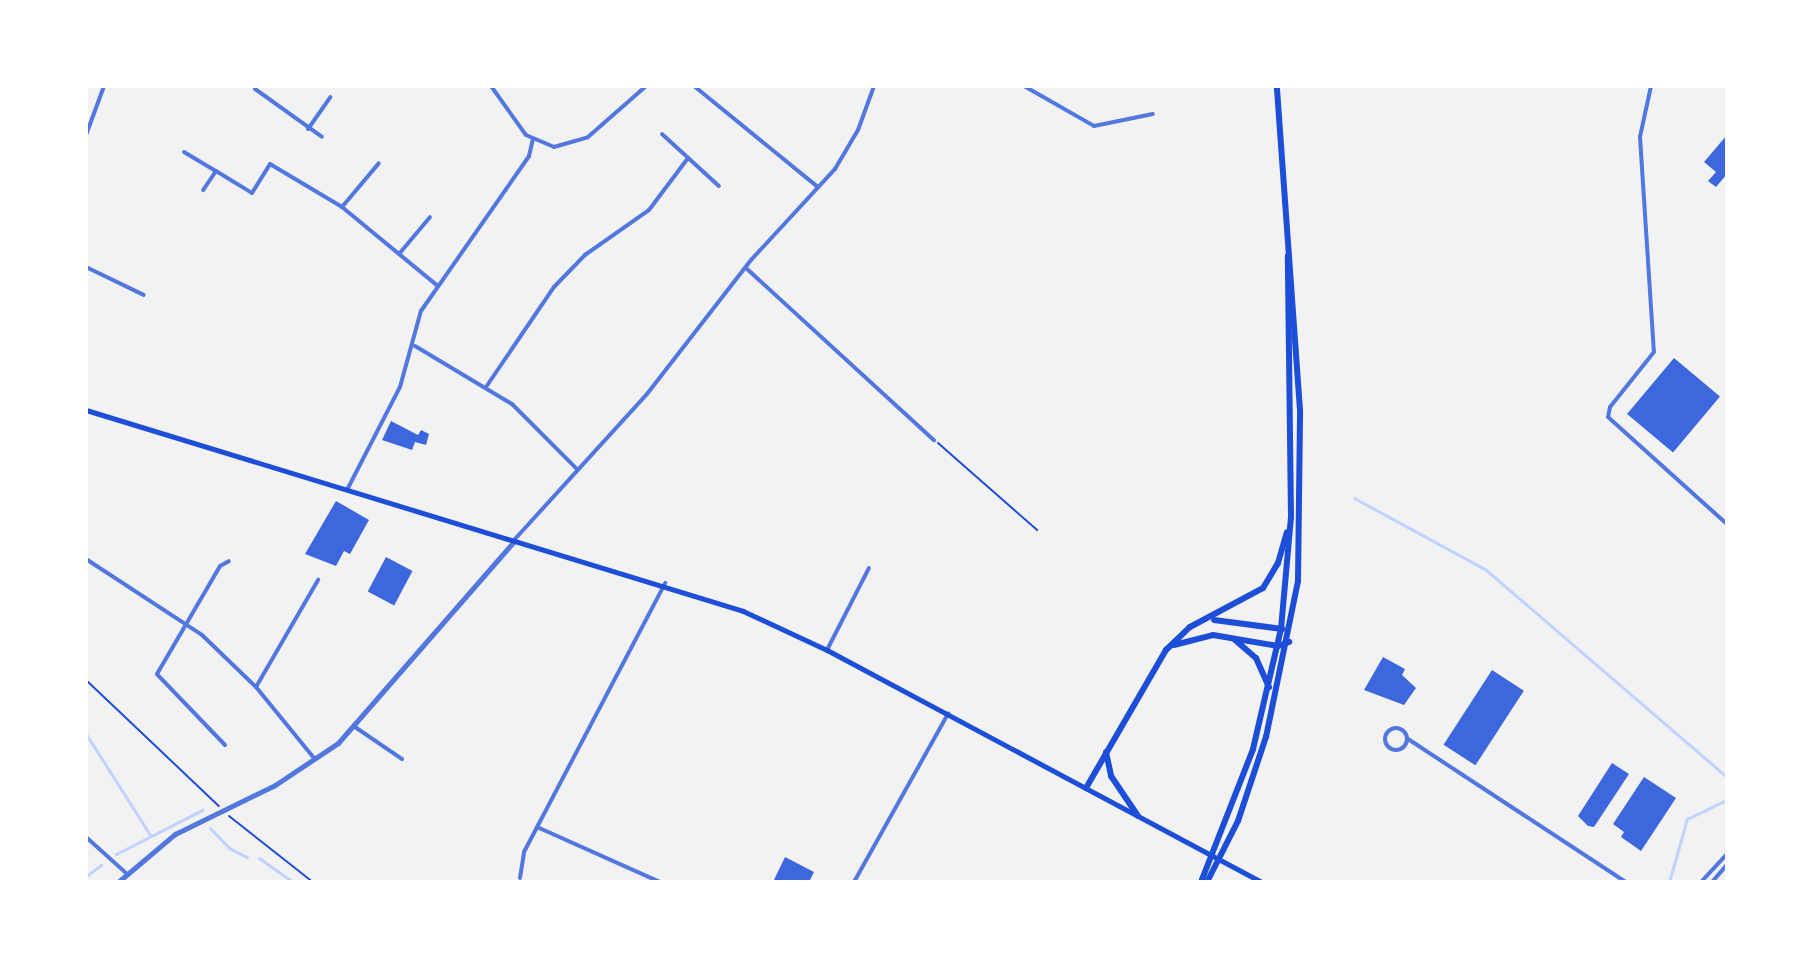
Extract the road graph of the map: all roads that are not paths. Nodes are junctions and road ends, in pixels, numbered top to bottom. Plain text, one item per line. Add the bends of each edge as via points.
1 (104, 86) edge
2 (242, 86) edge
3 (261, 86) edge
4 (491, 86) edge
5 (646, 86) edge
6 (694, 86) edge
7 (874, 86) edge
8 (1024, 86) edge
9 (1277, 86) edge
10 (1649, 86) edge
11 (255, 89) junction
12 (330, 97) dead end
13 (1153, 114) dead end
14 (308, 129) junction
15 (662, 134) dead end
16 (86, 135) edge
17 (322, 137) dead end
18 (533, 139) junction
19 (184, 152) dead end
20 (688, 158) junction
21 (379, 163) dead end
22 (216, 171) junction
23 (719, 186) dead end
24 (818, 187) junction
25 (203, 190) dead end
26 (342, 207) junction
27 (430, 217) dead end
28 (399, 254) junction
29 (86, 267) edge
30 (746, 268) junction
31 (1291, 277) junction
32 (438, 286) junction
33 (144, 295) dead end
34 (414, 345) junction
35 (486, 387) junction
36 (86, 410) edge
37 (934, 440) road end
38 (577, 469) junction
39 (347, 490) junction
40 (1291, 517) junction
41 (1727, 524) edge
42 (515, 539) junction
43 (86, 559) edge
44 (229, 561) dead end
45 (869, 568) dead end
46 (318, 580) dead end
47 (665, 583) junction
48 (1209, 620) junction
49 (185, 622) junction
50 (1281, 629) junction
51 (1231, 637) junction
52 (1290, 639) junction
53 (1170, 646) junction
54 (1278, 646) junction
55 (827, 650) junction
56 (256, 687) junction
57 (1269, 687) junction
58 (948, 714) junction
59 (355, 727) junction
60 (1408, 739) junction
61 (225, 745) dead end
62 (1106, 752) junction
63 (402, 759) dead end
64 (315, 760) junction
65 (1086, 788) junction
66 (1138, 816) junction
67 (537, 827) junction
68 (86, 837) edge
69 (1727, 854) edge
70 (1727, 865) edge
71 (126, 873) junction
72 (520, 878) dead end
73 (1205, 880) edge
74 (118, 882) edge
75 (660, 882) edge
76 (854, 882) edge
77 (1261, 882) edge
78 (1626, 882) edge
79 (1701, 882) edge
80 (1712, 882) edge

1 - 16 street
2 - 11 street
3 - 11 street
4 - 18 street
5 - 18 street via 578,142 554,147
6 - 24 street
7 - 24 street via 847,150
8 - 13 street via 1094,126
9 - 31 main road
10 - 41 street via 1640,137 1654,352 1610,407 1608,417
11 - 14 street
12 - 14 street
14 - 17 street
15 - 20 street
18 - 32 street via 529,156
19 - 22 street
20 - 23 street
20 - 35 street via 649,210 585,255 554,287
21 - 26 street
22 - 25 street
22 - 26 street via 252,193 270,164
24 - 30 street
26 - 28 street
27 - 28 street
28 - 32 street
29 - 33 street
30 - 37 street
30 - 38 street via 647,394
31 - 40 main road
31 - 52 main road via 1301,523
32 - 34 street via 421,311
34 - 35 street
34 - 39 street via 400,387
35 - 38 street via 512,404
36 - 39 main road
38 - 42 street
39 - 42 main road
40 - 48 main road via 1268,582
40 - 50 main road
42 - 47 main road
42 - 59 street
43 - 49 street
44 - 49 street via 220,566
45 - 55 street
46 - 56 street
47 - 55 main road
47 - 67 street
48 - 50 main road
48 - 53 main road via 1190,627
49 - 56 street
49 - 61 street via 157,674
50 - 52 main road
50 - 54 main road
51 - 53 main road via 1205,636
51 - 54 main road
51 - 57 main road via 1256,658
52 - 54 main road
52 - 73 main road via 1238,821
53 - 62 main road via 1151,669
54 - 57 main road
55 - 58 main road
56 - 64 street
57 - 73 main road
58 - 65 main road
58 - 76 street
59 - 63 street
59 - 64 street
60 - 60 street via 1396,751 1384,739 1395,727
60 - 78 street
62 - 65 main road
62 - 66 main road via 1111,776
64 - 71 street via 168,839
65 - 66 main road
66 - 77 main road
67 - 72 street via 524,852
67 - 75 street
68 - 71 street
69 - 79 street
70 - 80 street
71 - 74 street

